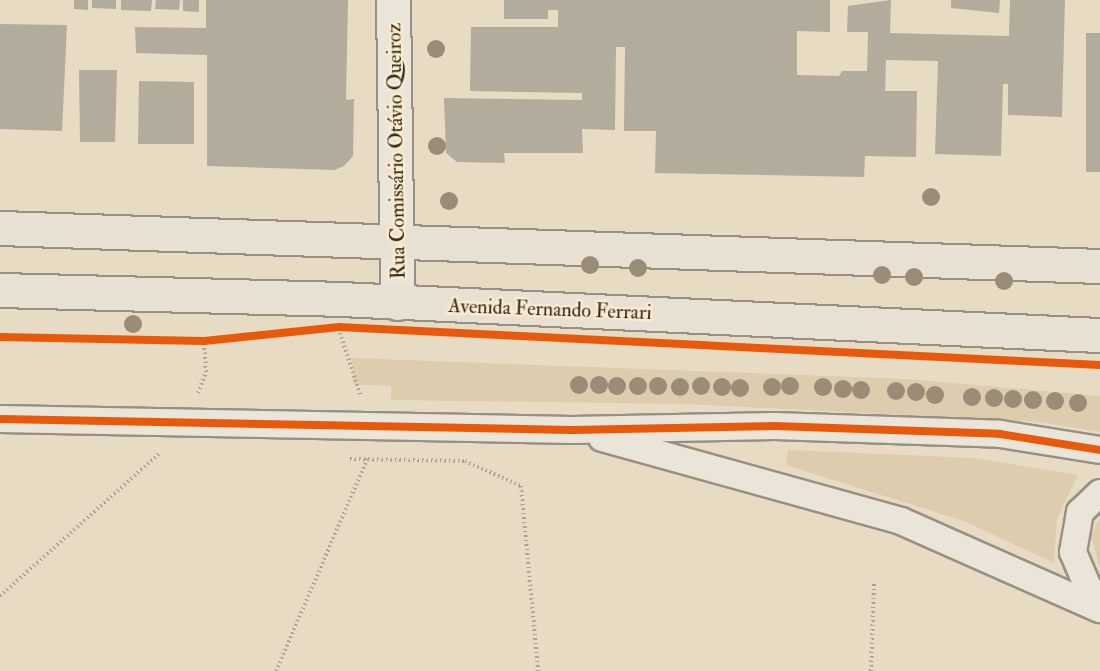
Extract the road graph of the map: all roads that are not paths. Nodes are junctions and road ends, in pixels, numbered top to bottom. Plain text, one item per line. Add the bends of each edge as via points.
1 (393, 0) edge
2 (0, 228) edge
3 (399, 242) junction
4 (1100, 266) edge
5 (0, 290) edge
6 (397, 303) junction
7 (1100, 335) edge
8 (0, 419) edge
9 (572, 430) junction
10 (1100, 450) edge
11 (1100, 493) edge
12 (1100, 598) edge
13 (1100, 609) edge

1 - 3 street, Rua Comissário Otávio Queiroz
2 - 3 main road
3 - 4 main road
3 - 6 street, Rua Comissário Otávio Queiroz
5 - 6 main road, Avenida Fernando Ferrari
6 - 7 main road, Avenida Fernando Ferrari
8 - 9 street via 187,419
9 - 10 street via 775,426 1000,434
9 - 13 street via 901,520
11 - 12 street via 1080,512 1073,552 1088,588

